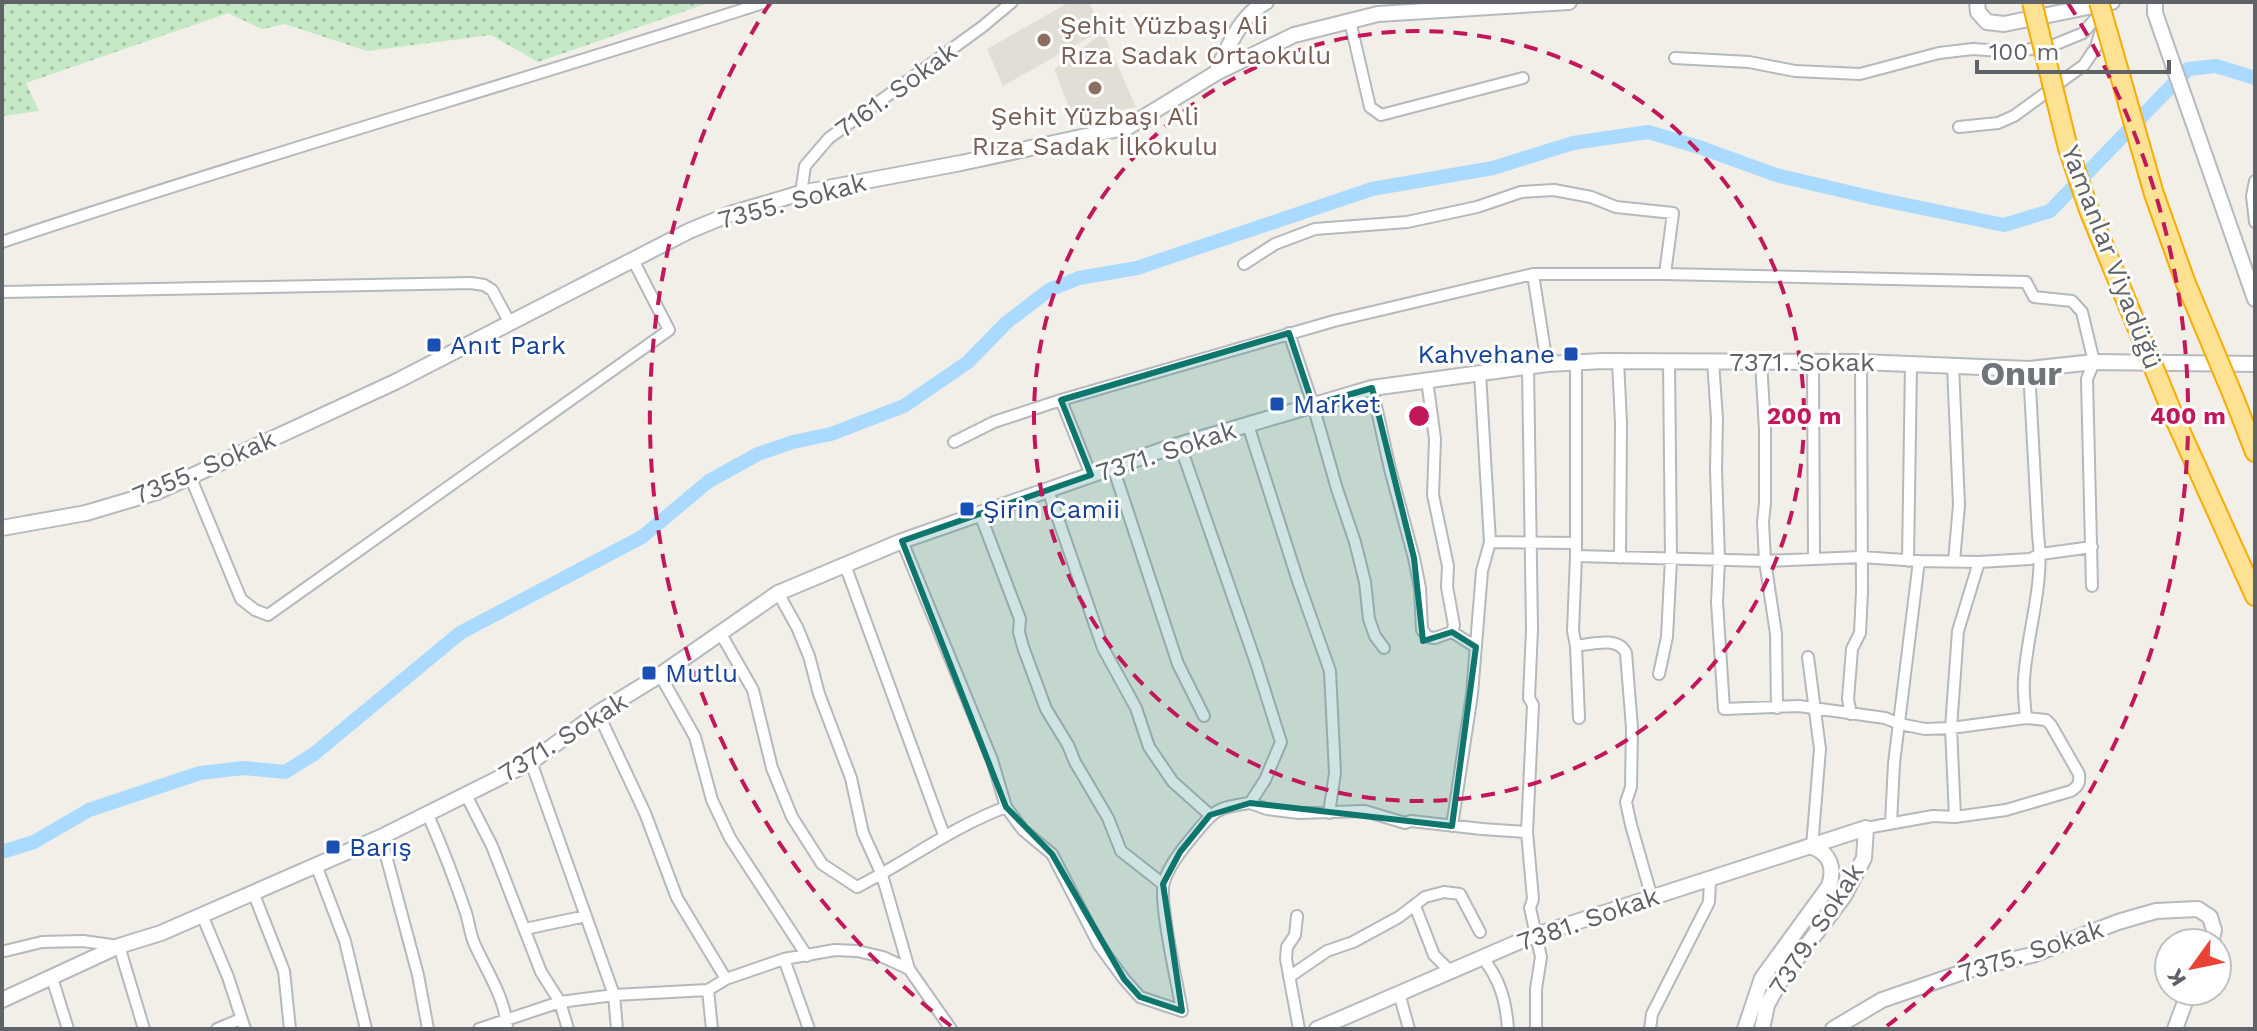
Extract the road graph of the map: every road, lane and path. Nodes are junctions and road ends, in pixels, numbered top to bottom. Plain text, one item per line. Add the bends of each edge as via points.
1 (766, 2) edge
2 (1012, 2) edge
3 (1266, 2) edge
4 (1567, 2) edge
5 (1977, 2) edge
6 (2032, 2) edge
7 (2099, 2) edge
8 (2110, 2) edge
9 (2155, 8) edge
10 (1350, 21) junction
11 (1675, 58) dead end
12 (1216, 73) junction
13 (1523, 78) dead end
14 (1959, 127) dead end
15 (2255, 181) edge
16 (801, 193) junction
17 (2255, 222) edge
18 (2, 242) edge
19 (633, 260) junction
20 (1244, 264) dead end
21 (1533, 274) junction
22 (1665, 274) junction
23 (2, 292) edge
24 (2255, 299) edge
25 (510, 323) junction
26 (1289, 333) junction
27 (1618, 361) junction
28 (1669, 361) junction
29 (1713, 361) junction
30 (1761, 361) junction
31 (1576, 362) junction
32 (1813, 362) junction
33 (1861, 362) junction
34 (2094, 362) junction
35 (1547, 364) junction
36 (1911, 364) junction
37 (2255, 364) edge
38 (1953, 365) junction
39 (1528, 367) junction
40 (2029, 369) junction
41 (1480, 373) junction
42 (1427, 380) junction
43 (1372, 388) junction
44 (2234, 398) junction
45 (1061, 400) junction
46 (1313, 405) junction
47 (1248, 425) junction
48 (2255, 436) edge
49 (954, 442) dead end
50 (1180, 445) junction
51 (2255, 452) edge
52 (1113, 467) junction
53 (1091, 475) junction
54 (190, 476) junction
55 (1048, 490) junction
56 (980, 514) junction
57 (2, 528) edge
58 (902, 541) junction
59 (1490, 542) junction
60 (1529, 543) junction
61 (1576, 543) junction
62 (2092, 547) junction
63 (2041, 554) junction
64 (1576, 556) junction
65 (1861, 557) junction
66 (1620, 558) junction
67 (1671, 559) junction
68 (1814, 559) junction
69 (1719, 560) junction
70 (1765, 561) junction
71 (1914, 561) junction
72 (1954, 561) junction
73 (1979, 562) junction
74 (845, 565) junction
75 (2243, 571) junction
76 (2092, 586) dead end
77 (778, 593) junction
78 (2255, 596) edge
79 (2255, 608) edge
80 (1452, 632) junction
81 (721, 634) junction
82 (1576, 646) junction
83 (1476, 647) junction
84 (1384, 648) dead end
85 (1808, 657) dead end
86 (1659, 674) dead end
87 (660, 675) junction
88 (1777, 708) junction
89 (1815, 709) junction
90 (598, 713) junction
91 (1851, 714) junction
92 (1204, 716) dead end
93 (1579, 718) dead end
94 (2026, 718) junction
95 (1900, 724) junction
96 (1951, 728) junction
97 (531, 762) junction
98 (466, 795) junction
99 (1250, 803) junction
100 (1006, 807) junction
101 (1329, 813) junction
102 (428, 815) junction
103 (1210, 815) junction
104 (1955, 817) junction
105 (1891, 823) junction
106 (1452, 826) junction
107 (1866, 828) junction
108 (1527, 832) junction
109 (944, 835) junction
110 (381, 837) junction
111 (1812, 847) junction
112 (316, 865) junction
113 (882, 875) junction
114 (1710, 879) junction
115 (1163, 884) junction
116 (253, 892) junction
117 (1652, 898) junction
118 (1415, 906) junction
119 (202, 915) junction
120 (586, 916) junction
121 (1297, 916) dead end
122 (2213, 927) edge
123 (525, 929) junction
124 (1480, 932) dead end
125 (1537, 934) junction
126 (119, 946) junction
127 (5, 951) dead end
128 (807, 956) junction
129 (1482, 957) junction
130 (784, 959) junction
131 (909, 969) junction
132 (1450, 971) junction
133 (1289, 977) junction
134 (52, 978) junction
135 (726, 979) junction
136 (708, 990) junction
137 (1399, 993) junction
138 (614, 995) junction
139 (2, 1000) edge
140 (560, 1002) junction
141 (2183, 1007) edge
142 (243, 1024) edge
143 (507, 1025) edge
144 (68, 1029) edge
145 (144, 1029) edge
146 (217, 1029) edge
147 (290, 1029) edge
148 (366, 1029) edge
149 (428, 1029) edge
150 (479, 1029) edge
151 (568, 1029) edge
152 (617, 1029) edge
153 (712, 1029) edge
154 (809, 1029) edge
155 (951, 1029) edge
156 (1299, 1029) edge
157 (1317, 1029) edge
158 (1409, 1029) edge
159 (1508, 1029) edge
160 (1536, 1029) edge
161 (1650, 1029) edge
162 (1745, 1029) edge
163 (1762, 1029) edge
164 (1833, 1029) edge
165 (2175, 1029) edge

1 - 18 street
2 - 16 street, 7161. Sokak via 829,138 805,166
3 - 12 street via 1241,24
4 - 10 street, 7355. Sokak via 1378,14
5 - 8 street via 1987,22 2004,24
6 - 75 highway, Yamanlar Viyadüğü, bridge via 2089,210
7 - 44 highway, bridge via 2154,194
8 - 11 street via 2083,33 2054,45 2014,52 1939,53 1860,74
8 - 14 street via 2096,47 2084,65 2014,116
9 - 24 street
10 - 12 street, 7355. Sokak via 1294,35
10 - 13 street via 1370,107 1381,115
12 - 16 street, 7355. Sokak via 1128,127
15 - 17 street
16 - 19 street, 7355. Sokak via 730,214
19 - 25 street, 7355. Sokak
19 - 54 street via 669,330 268,615 241,599
20 - 22 street via 1275,244 1315,229 1407,222 1521,192 1554,190 1616,207 1673,213
21 - 22 street
21 - 26 street
21 - 35 street
22 - 34 street via 2026,282 2034,297 2072,301 2082,312
23 - 25 street via 471,283 492,290
25 - 54 street, 7355. Sokak
26 - 45 street
26 - 46 street
27 - 28 street, 7371. Sokak
27 - 31 street, 7371. Sokak
27 - 66 street
28 - 29 street, 7371. Sokak
28 - 67 street
29 - 30 street, 7371. Sokak
29 - 69 street
30 - 32 street, 7371. Sokak
30 - 70 street
31 - 35 street, 7371. Sokak
31 - 61 street
32 - 33 street, 7371. Sokak
32 - 68 street
33 - 36 street, 7371. Sokak
33 - 65 street
34 - 37 street, 7371. Sokak
34 - 40 street, 7371. Sokak
34 - 62 street via 2087,379
35 - 39 street, 7371. Sokak
36 - 38 street, 7371. Sokak
36 - 71 street
38 - 40 street, 7371. Sokak
38 - 72 street via 1959,505
39 - 41 street, 7371. Sokak
39 - 60 street
40 - 63 street
41 - 42 street, 7371. Sokak
41 - 59 street
42 - 43 street, 7371. Sokak
42 - 80 street via 1435,439 1433,495 1448,566
43 - 46 street, 7371. Sokak
43 - 80 street via 1414,558 1422,630 1435,638
44 - 48 highway
44 - 51 highway
45 - 49 street via 994,422
45 - 53 street
46 - 47 street, 7371. Sokak
46 - 84 street via 1355,542 1369,619
47 - 50 street, 7371. Sokak
47 - 101 street via 1330,671 1335,773
50 - 52 street, 7371. Sokak
50 - 99 street via 1281,742
52 - 53 street, 7371. Sokak
52 - 92 street via 1178,664
53 - 55 street, 7371. Sokak
54 - 57 street, 7355. Sokak via 157,492 86,513
55 - 56 street, 7371. Sokak
55 - 103 street via 1103,648 1136,708 1149,747 1173,782
56 - 58 street, 7371. Sokak
56 - 115 street via 1020,619 1023,647 1046,709 1121,851
58 - 74 street, 7371. Sokak
58 - 100 street via 992,760
59 - 60 street
59 - 83 street via 1482,571
60 - 61 street
60 - 108 street via 1533,705
61 - 64 street
62 - 63 street
62 - 76 street
63 - 73 street
63 - 94 street via 2024,681
64 - 66 street
64 - 82 street
65 - 68 street
65 - 71 street
65 - 91 street
66 - 67 street
67 - 69 street
67 - 86 street via 1667,637
68 - 70 street
69 - 70 street
69 - 88 street via 1724,709
70 - 88 street via 1776,634
71 - 72 street
71 - 95 street
72 - 73 street
73 - 96 street via 1958,631
74 - 77 street, 7371. Sokak
74 - 109 street
75 - 78 highway
75 - 79 highway
77 - 81 street, 7371. Sokak
77 - 113 street via 809,656 851,778 863,833
80 - 83 street
81 - 87 street, 7371. Sokak
81 - 113 street via 753,690 772,768 792,817 822,864 857,887
82 - 93 street
82 - 117 street via 1617,643 1626,653 1632,728 1626,802
83 - 106 street
85 - 89 street
87 - 90 street, 7371. Sokak
87 - 128 street via 695,737 712,800 730,838
88 - 89 street
89 - 91 street
89 - 111 street via 1820,749
90 - 97 street, 7371. Sokak
90 - 135 street via 677,898
91 - 95 street
94 - 96 street
94 - 104 street via 2051,725 2079,774 2077,787 2006,810
95 - 96 street
95 - 105 street
96 - 104 street
97 - 98 street, 7371. Sokak
97 - 120 street
98 - 102 street, 7371. Sokak
98 - 123 street
99 - 101 street
99 - 103 street via 1226,806
100 - 109 street
100 - 115 street via 1052,854 1099,945 1124,979 1140,997 1182,1011
101 - 106 street via 1365,811 1405,823
102 - 110 street, 7371. Sokak
102 - 143 street
103 - 115 street
104 - 105 street
105 - 107 street
106 - 108 street
107 - 111 street, 7381. Sokak
107 - 163 street, 7379. Sokak via 1860,866 1780,981
108 - 125 street via 1530,908
109 - 113 street
110 - 112 street, 7371. Sokak
110 - 149 street
111 - 114 street, 7381. Sokak
111 - 162 street, 7379. Sokak via 1822,850 1831,865 1829,886 1762,978
112 - 116 street, 7371. Sokak
112 - 148 street via 345,941
113 - 131 street
114 - 117 street, 7381. Sokak
114 - 161 street via 1709,902 1652,1014
116 - 119 street, 7371. Sokak
116 - 147 street via 284,971
117 - 125 street, 7381. Sokak
118 - 124 street via 1425,897 1456,892
118 - 132 street via 1434,955
118 - 133 street
119 - 126 street, 7371. Sokak
119 - 142 street
120 - 123 street
120 - 138 street
121 - 133 street via 1287,947
122 - 164 street, 7375. Sokak via 2210,917 2198,909 2156,911 1882,1000
123 - 140 street via 541,972
125 - 129 street, 7381. Sokak
125 - 160 street via 1541,957
126 - 127 street via 42,942
126 - 134 street, 7371. Sokak
126 - 145 street
128 - 130 street
128 - 131 street via 857,951
129 - 132 street, 7381. Sokak
129 - 159 street via 1505,999
130 - 135 street
130 - 154 street
131 - 155 street
132 - 137 street, 7381. Sokak
133 - 156 street
134 - 139 street, 7371. Sokak
134 - 144 street
135 - 136 street
136 - 138 street
136 - 153 street
137 - 157 street, 7381. Sokak
137 - 158 street
138 - 140 street
138 - 152 street
140 - 143 street
140 - 151 street
141 - 165 street
142 - 146 street
143 - 150 street

